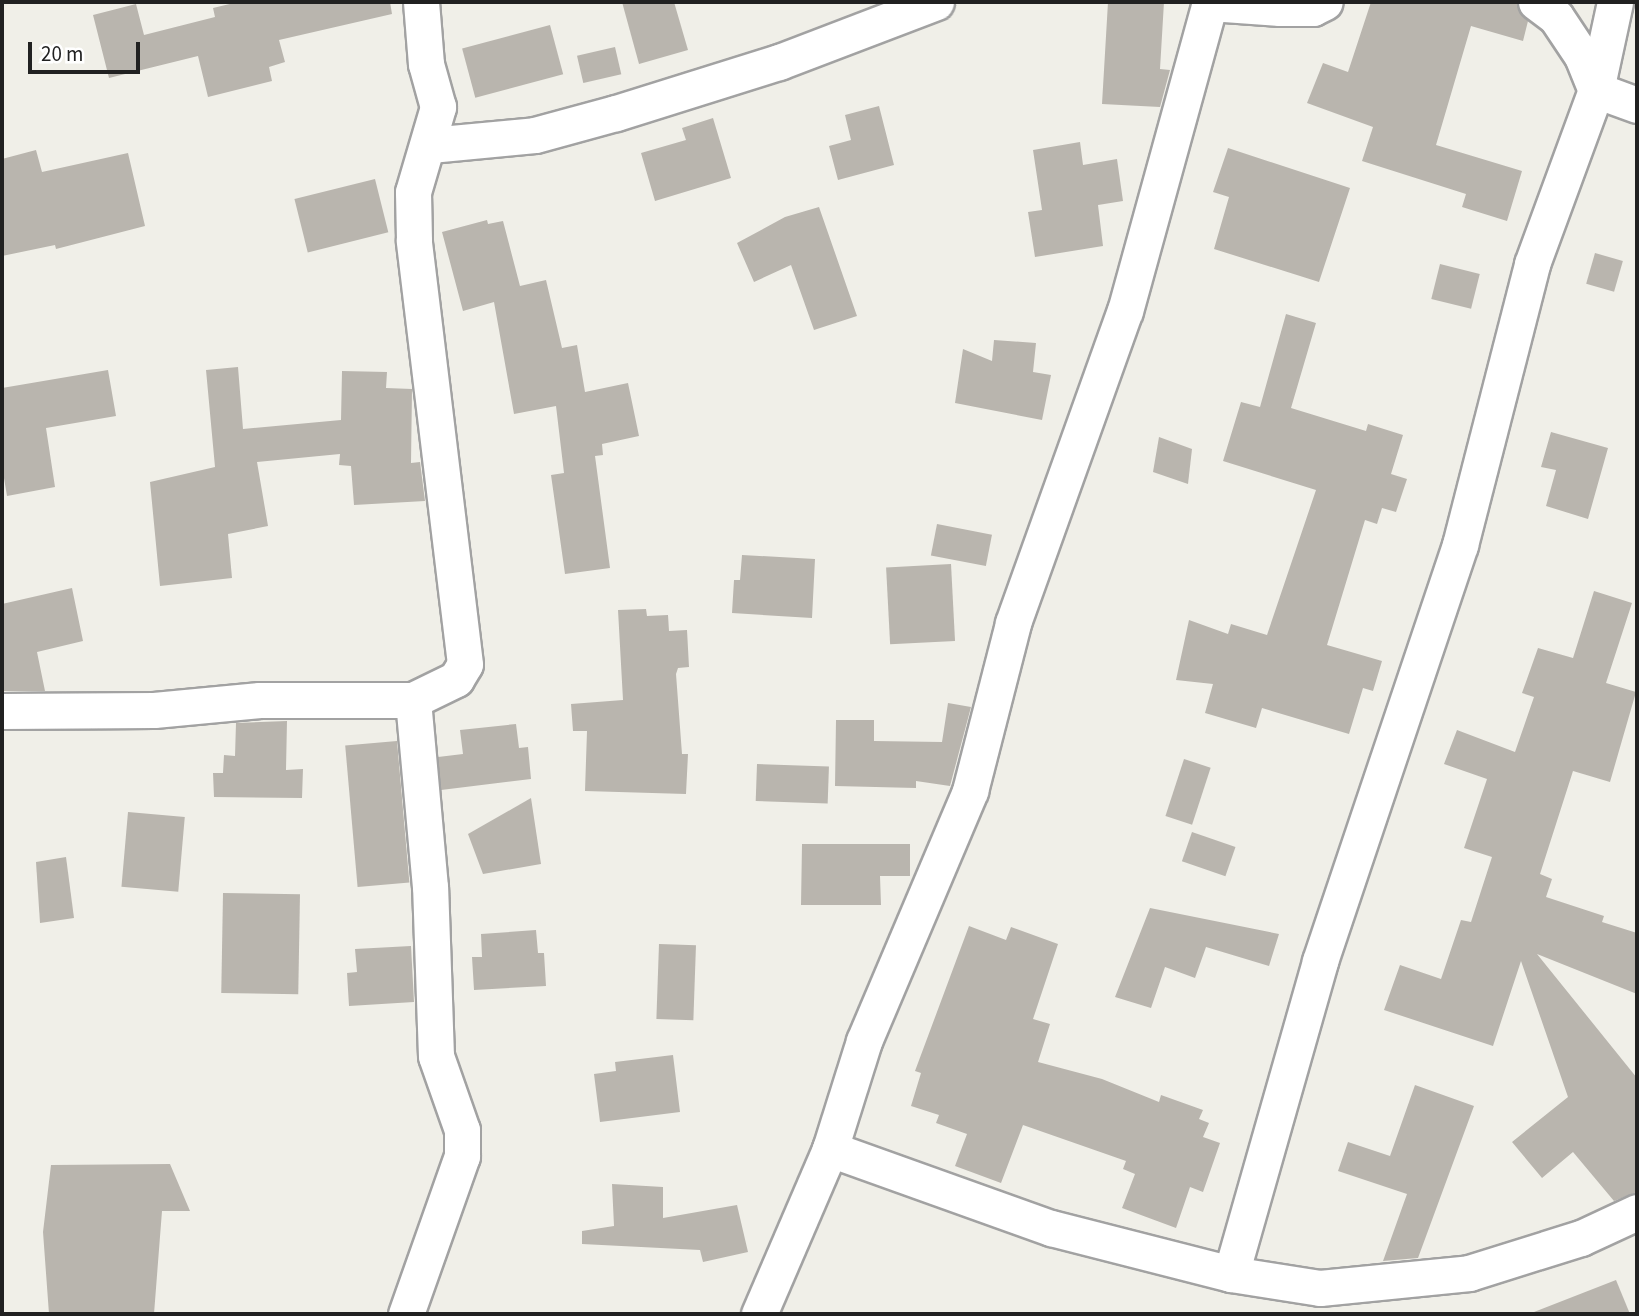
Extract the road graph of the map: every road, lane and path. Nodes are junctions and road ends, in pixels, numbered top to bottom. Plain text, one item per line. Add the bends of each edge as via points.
1 (421, 2) edge
2 (936, 2) edge
3 (1210, 2) edge
4 (1325, 2) edge
5 (1536, 2) edge
6 (1615, 2) edge
7 (890, 9) edge
8 (1595, 90) junction
9 (1637, 105) edge
10 (430, 145) junction
11 (413, 700) junction
12 (2, 711) edge
13 (830, 1149) junction
14 (1637, 1212) edge
15 (1231, 1274) junction
16 (406, 1314) edge
17 (759, 1314) edge

1 - 10 street via 426,64 438,107
2 - 7 street
3 - 4 street via 1280,8 1313,8
3 - 13 street via 1125,311 1013,623 970,791 864,1041
5 - 8 street via 1556,17 1582,56
6 - 8 street
7 - 10 street via 779,62 616,113 535,135
8 - 9 street
8 - 15 street via 1532,264 1460,545 1320,961
10 - 11 street via 413,192 414,240 466,664 456,679
11 - 12 street via 260,700 154,710
11 - 16 street via 430,887 436,1056 462,1130 462,1156
13 - 15 street via 922,1178 1051,1228
13 - 17 street
14 - 15 street via 1581,1238 1469,1273 1320,1288

